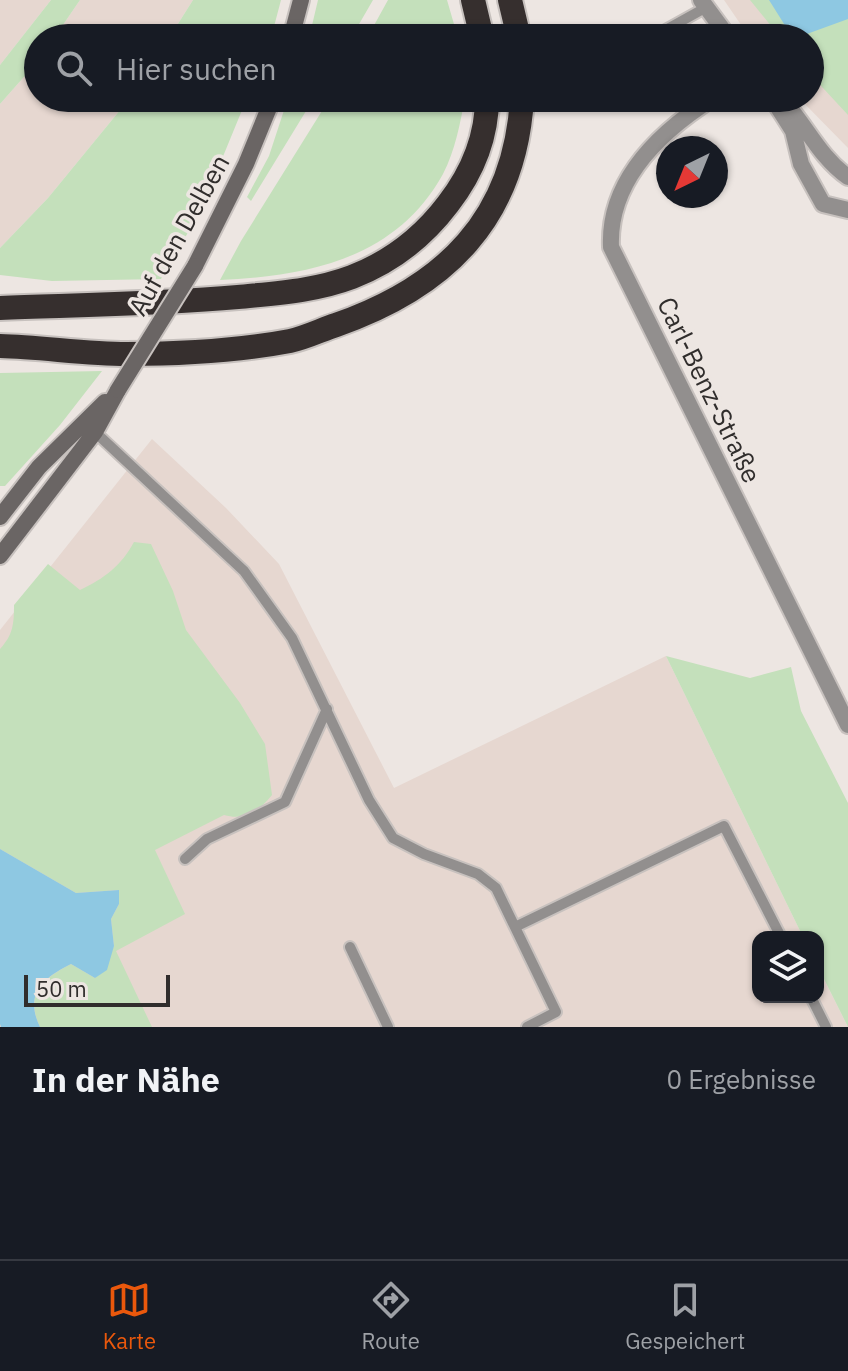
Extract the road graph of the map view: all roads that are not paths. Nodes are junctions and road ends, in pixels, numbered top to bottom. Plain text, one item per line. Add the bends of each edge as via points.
1 (301, 0) edge
2 (473, 0) edge
3 (510, 0) edge
4 (703, 4) edge
5 (295, 24) edge
6 (479, 24) edge
7 (516, 24) edge
8 (672, 24) edge
9 (718, 24) edge
10 (267, 112) edge
11 (486, 112) edge
12 (520, 112) edge
13 (691, 112) edge
14 (781, 112) edge
15 (792, 112) edge
16 (848, 177) edge
17 (848, 210) edge
18 (0, 308) edge
19 (0, 346) edge
20 (118, 390) junction
21 (95, 432) junction
22 (0, 517) edge
23 (0, 556) edge
24 (327, 709) junction
25 (848, 725) edge
26 (185, 859) dead end
27 (515, 927) junction
28 (778, 931) edge
29 (350, 947) dead end
30 (814, 1003) edge
31 (388, 1027) edge
32 (527, 1027) edge
33 (826, 1027) edge

1 - 5 main road
2 - 6 highway
3 - 7 highway
4 - 8 lane
4 - 9 street
10 - 20 main road, Auf den Delben, bridge via 195,266
11 - 18 highway via 483,137 462,186 430,228 352,277 306,291 159,304
12 - 19 highway via 516,147 491,210 455,258 377,309 293,340 222,350 125,354
13 - 25 street, Carl-Benz-Straße via 655,143 621,191 612,216 611,247
14 - 17 street via 823,204
15 - 16 street
20 - 21 main road, Auf den Delben
20 - 22 main road, Auf den Delben via 39,467
21 - 23 main road, Auf den Delben
21 - 24 lane via 244,571 292,638
24 - 26 lane via 285,802 207,839
24 - 27 lane via 369,800 393,838 478,874 496,888
27 - 28 lane via 724,826
27 - 32 lane via 556,1012
29 - 31 lane
30 - 33 lane

